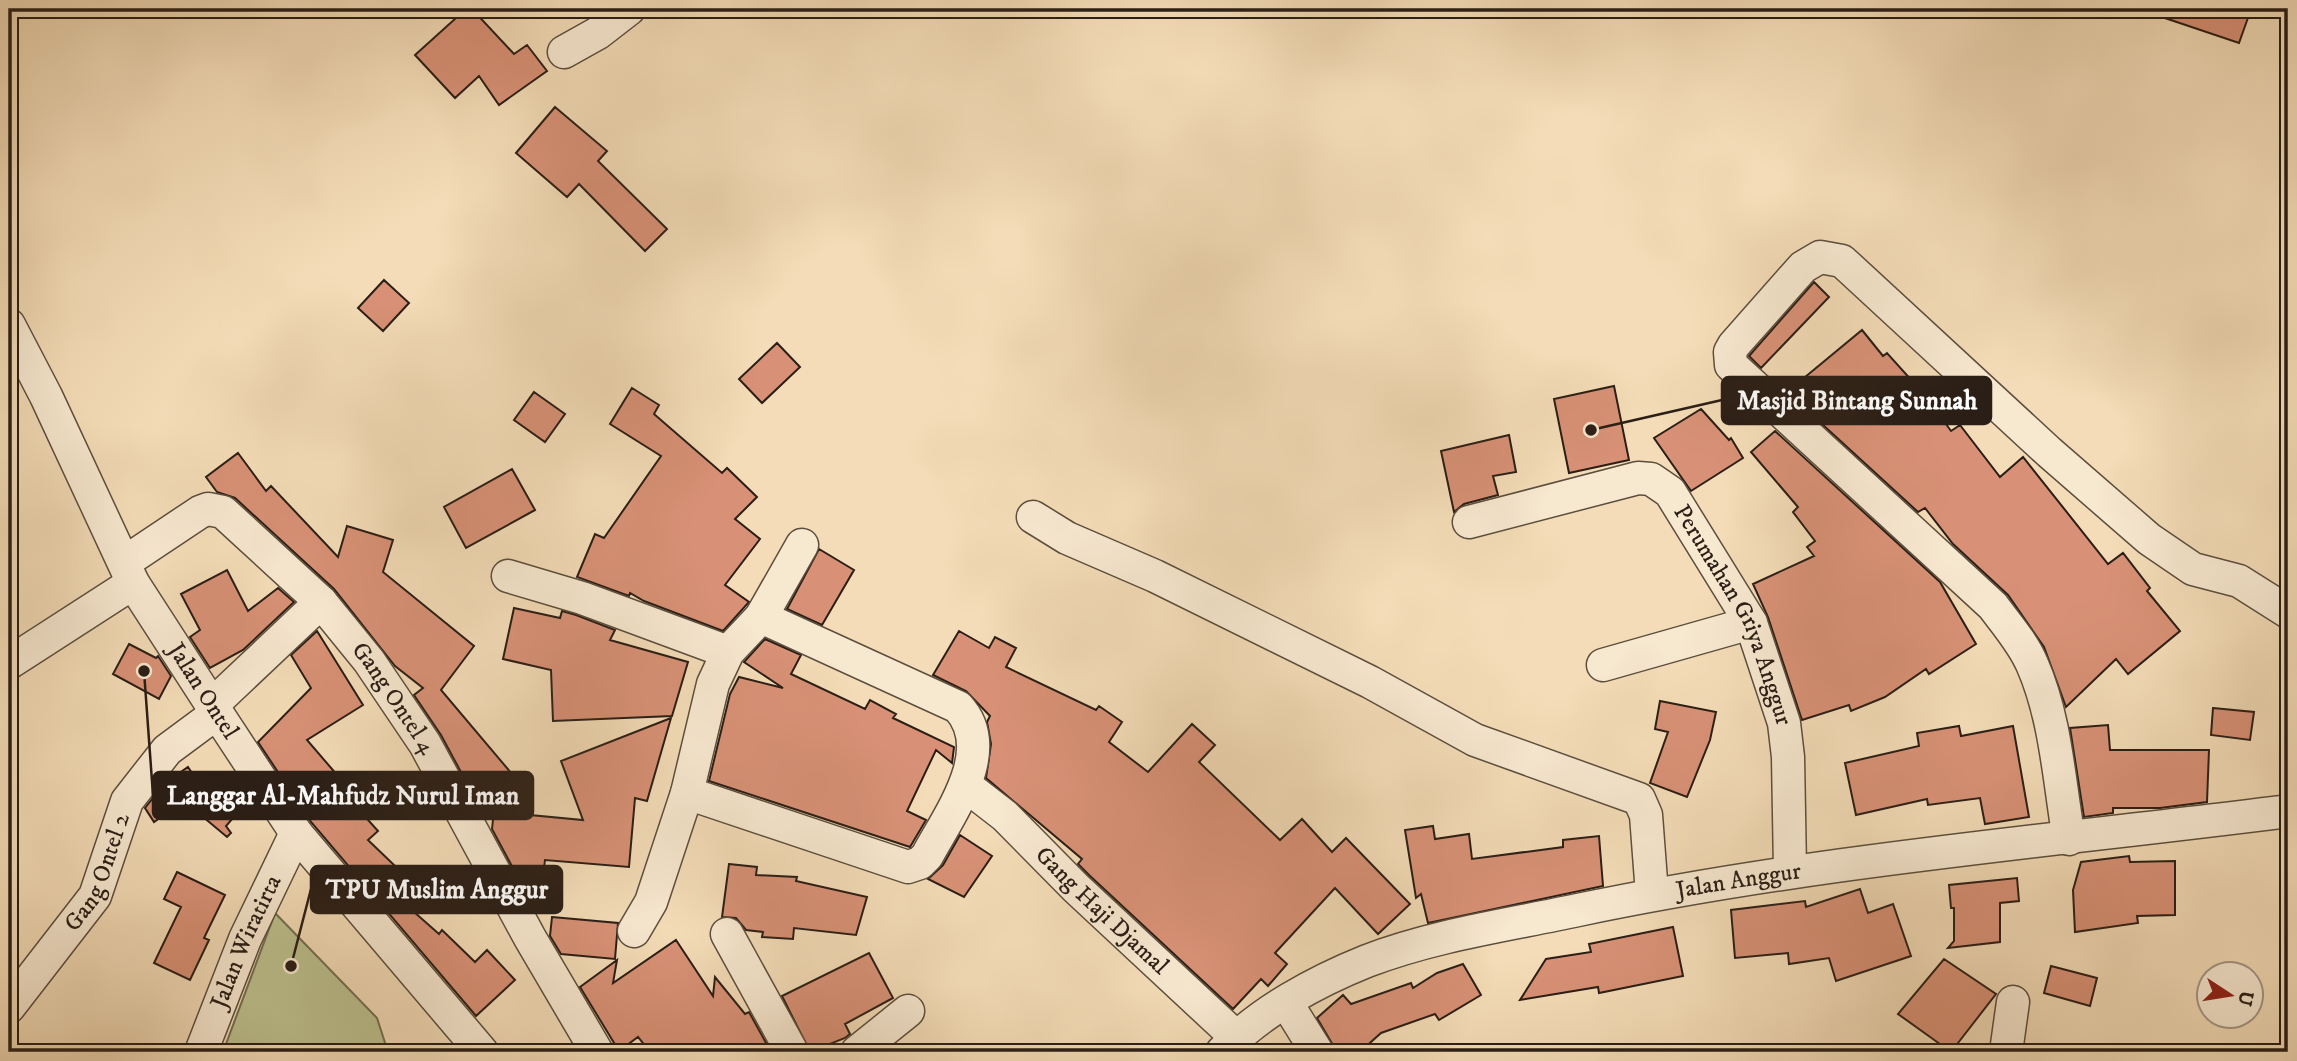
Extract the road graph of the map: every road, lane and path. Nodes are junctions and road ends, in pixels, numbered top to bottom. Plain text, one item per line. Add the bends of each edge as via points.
1 (629, 9) edge
2 (564, 52) dead end
3 (9, 325) edge
4 (1033, 517) dead end
5 (1469, 522) dead end
6 (803, 545) dead end
7 (129, 572) junction
8 (508, 576) dead end
9 (321, 602) junction
10 (2288, 612) edge
11 (761, 617) junction
12 (1751, 623) junction
13 (728, 652) junction
14 (9, 663) edge
15 (1603, 665) dead end
16 (214, 709) junction
17 (965, 785) junction
18 (687, 793) junction
19 (2288, 811) edge
20 (296, 833) junction
21 (2069, 839) junction
22 (1790, 870) junction
23 (1652, 894) junction
24 (634, 931) dead end
25 (727, 934) dead end
26 (1286, 1002) junction
27 (2013, 1002) dead end
28 (9, 1007) edge
29 (908, 1011) dead end
30 (1229, 1045) edge
31 (201, 1052) edge
32 (482, 1052) edge
33 (597, 1052) edge
34 (792, 1052) edge
35 (857, 1052) edge
36 (1317, 1052) edge
37 (2006, 1052) edge

1 - 2 street
3 - 7 street, Jalan Ontel
4 - 23 street via 1067,538 1370,682 1475,740 1639,799 1646,815
5 - 12 street, Perumahan Griya Anggur via 1638,478 1651,479 1671,492
6 - 11 street
7 - 9 street, Gang Ontel 4 via 200,512 215,510 223,512
7 - 14 street, Gang Ontel 4
7 - 16 street, Jalan Ontel
8 - 13 street
9 - 16 street, Gang Ontel 2
9 - 33 street, Gang Ontel 4 via 425,744
10 - 21 street via 2239,582 2186,565 2149,538 1842,261 1820,257 1803,267 1734,345 1731,365 1993,606 2020,641 2042,688 2050,719
11 - 13 street
11 - 17 street via 958,707 973,735
12 - 15 street
12 - 22 street, Perumahan Griya Anggur via 1784,723
13 - 18 street via 706,707
16 - 20 street, Jalan Ontel
16 - 28 street, Gang Ontel 2 via 167,750 127,801 95,896
17 - 18 street via 927,856 908,867
17 - 30 street, Gang Haji Djamal via 1005,816
18 - 24 street via 651,902
19 - 21 street, Jalan Anggur
20 - 31 street, Jalan Wiratirta via 245,939
20 - 32 street, Jalan Ontel
21 - 22 street, Jalan Anggur
22 - 23 street, Jalan Anggur
23 - 26 street, Jalan Anggur via 1401,950 1364,962
25 - 34 street
26 - 30 street, Jalan Anggur
26 - 36 street
27 - 37 street
29 - 35 street

